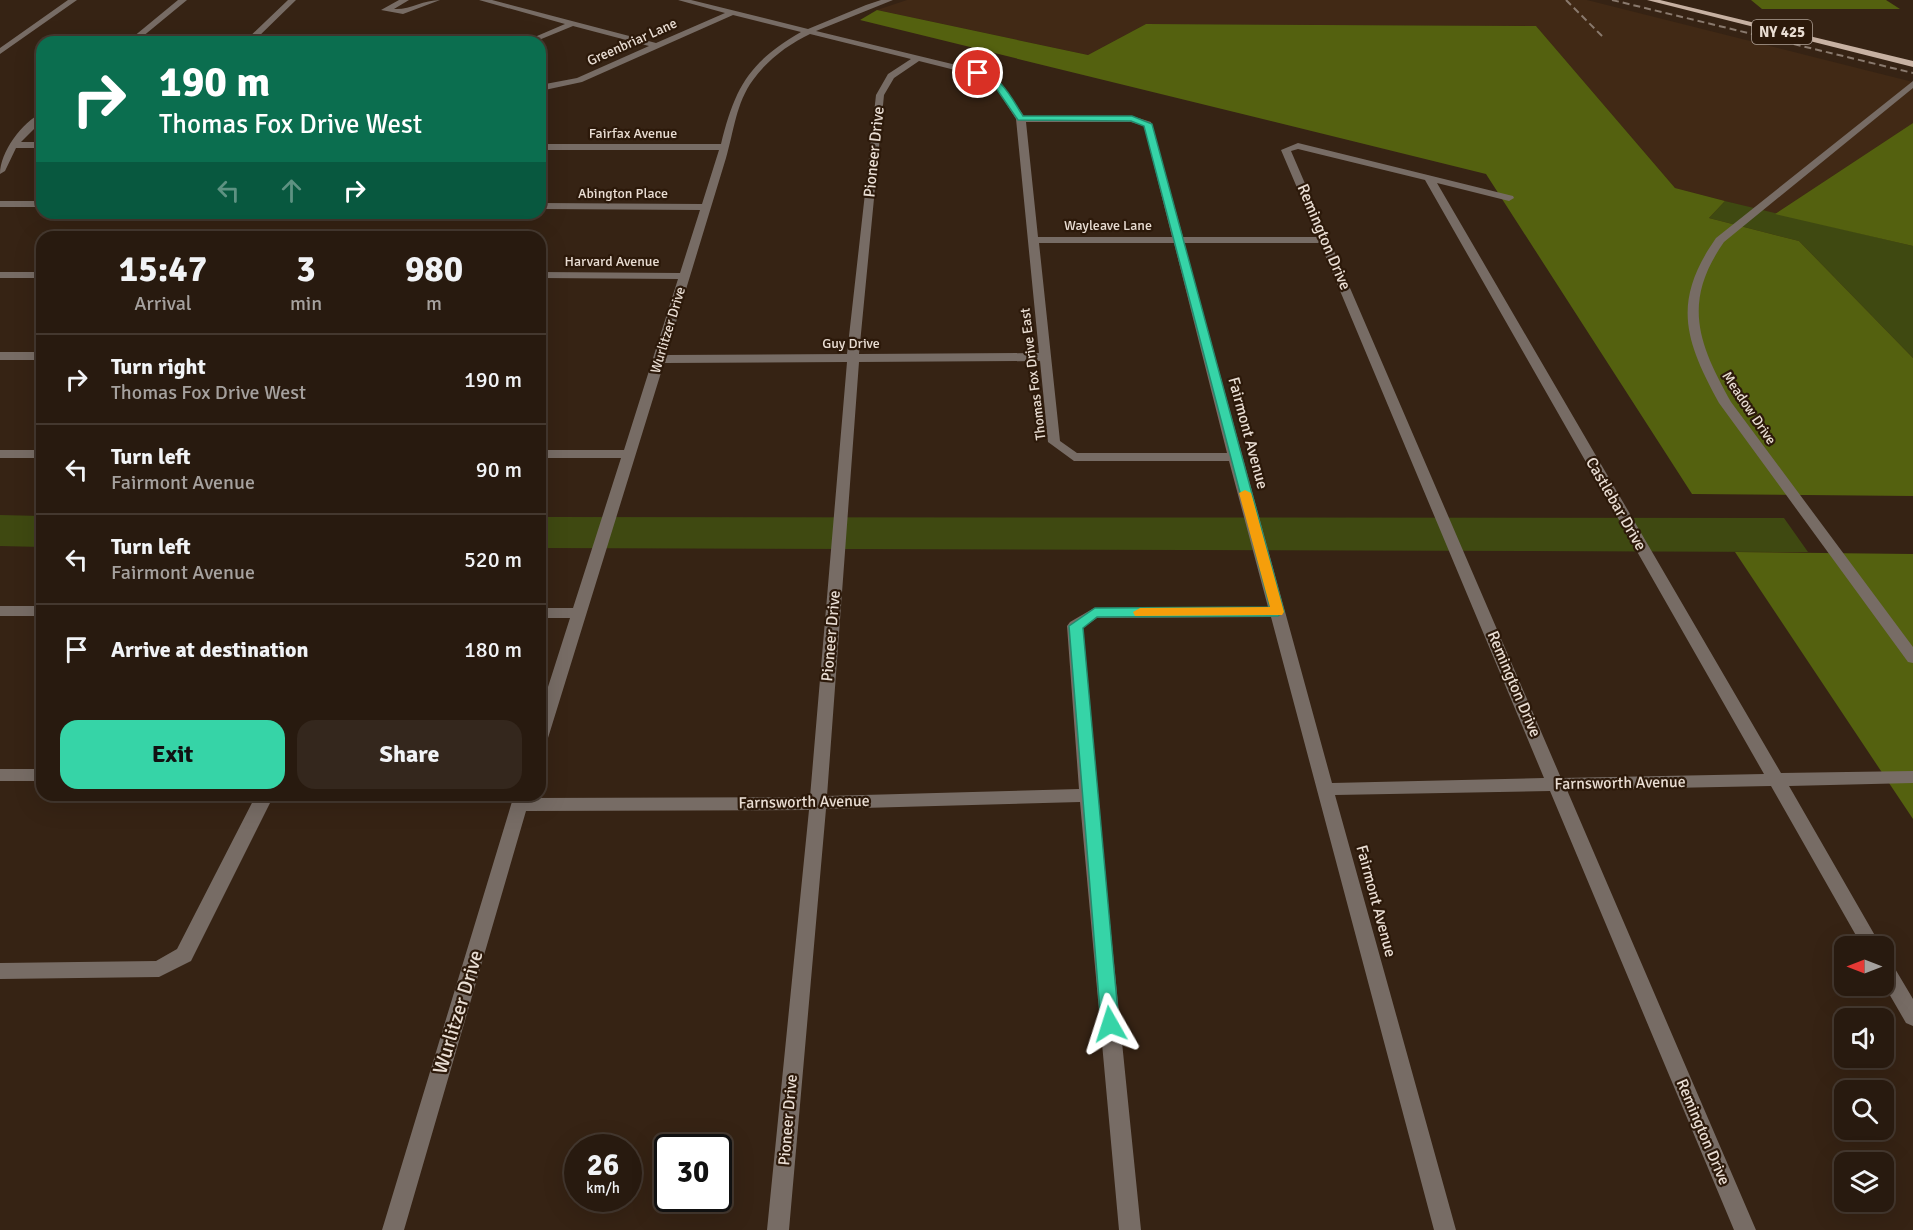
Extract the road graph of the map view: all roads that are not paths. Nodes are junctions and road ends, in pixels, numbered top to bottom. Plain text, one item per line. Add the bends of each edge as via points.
1 (73, 0) edge
2 (183, 0) edge
3 (292, 0) edge
4 (405, 0) edge
5 (436, 0) edge
6 (483, 0) edge
7 (682, 0) edge
8 (889, 0) edge
9 (1651, 0) edge
10 (733, 12) junction
11 (571, 24) junction
12 (808, 31) junction
13 (138, 36) edge
14 (254, 36) edge
15 (542, 36) edge
16 (0, 42) edge
17 (13, 43) junction
18 (658, 46) junction
19 (0, 52) edge
20 (917, 59) junction
21 (1913, 64) edge
22 (1913, 84) edge
23 (546, 87) edge
24 (1021, 118) junction
25 (36, 122) edge
26 (36, 145) edge
27 (13, 146) junction
28 (546, 147) edge
29 (725, 147) junction
30 (0, 171) edge
31 (1429, 178) junction
32 (1509, 198) dead end
33 (0, 204) edge
34 (36, 204) edge
35 (546, 206) edge
36 (707, 207) junction
37 (1034, 240) junction
38 (1325, 240) junction
39 (1178, 241) junction
40 (0, 275) edge
41 (36, 275) edge
42 (546, 276) edge
43 (685, 276) junction
44 (0, 356) edge
45 (36, 356) edge
46 (1044, 357) junction
47 (854, 358) junction
48 (658, 359) junction
49 (0, 454) edge
50 (36, 454) edge
51 (546, 454) edge
52 (629, 454) junction
53 (1235, 457) junction
54 (0, 611) edge
55 (36, 612) edge
56 (1278, 612) junction
57 (546, 613) edge
58 (579, 613) junction
59 (1913, 658) edge
60 (546, 719) edge
61 (0, 775) edge
62 (36, 775) edge
63 (1913, 777) edge
64 (1775, 780) junction
65 (1557, 785) junction
66 (1327, 789) junction
67 (1089, 795) junction
68 (546, 800) edge
69 (261, 801) edge
70 (521, 801) edge
71 (818, 803) junction
72 (1866, 936) edge
73 (0, 971) edge
74 (1894, 985) edge
75 (1913, 1017) edge
76 (393, 1230) edge
77 (778, 1230) edge
78 (1130, 1230) edge
79 (1445, 1230) edge
80 (1745, 1230) edge

1 - 17 street
2 - 13 street
3 - 14 street
4 - 5 street via 385,10 403,12
6 - 11 street
7 - 10 street
8 - 12 street, Wurlitzer Drive
9 - 21 main road, NY 425
10 - 12 street
10 - 18 street, Greenbriar Lane
11 - 15 street
11 - 18 street
12 - 20 street
12 - 29 street, Wurlitzer Drive via 765,59 739,97
16 - 17 street
17 - 19 street
18 - 23 street, Greenbriar Lane via 579,80
20 - 24 street via 978,73 997,83
20 - 47 street, Pioneer Drive via 891,76 880,95
22 - 59 street, Meadow Drive via 1720,240 1698,272 1692,315 1699,351 1725,403
24 - 37 street, Thomas Fox Drive East
24 - 39 street, Fairmont Avenue via 1132,119 1148,124
25 - 27 street
26 - 27 street
27 - 30 street
28 - 29 street, Fairfax Avenue
29 - 36 street, Wurlitzer Drive
31 - 32 street
31 - 38 street, Remington Drive via 1298,146 1286,150
31 - 64 street, Castlebar Drive
33 - 34 street
35 - 36 street, Abington Place
36 - 43 street, Wurlitzer Drive
37 - 39 street, Wayleave Lane
37 - 46 street, Thomas Fox Drive East
38 - 39 street, Wayleave Lane
38 - 65 street, Remington Drive
39 - 53 street, Fairmont Avenue
40 - 41 street
42 - 43 street, Harvard Avenue
43 - 48 street, Wurlitzer Drive
44 - 45 street
46 - 47 street, Guy Drive
46 - 53 street, Thomas Fox Drive East via 1054,442 1074,457
47 - 48 street, Guy Drive
47 - 71 street, Pioneer Drive
48 - 52 street, Wurlitzer Drive
49 - 50 street
51 - 52 street
52 - 58 street, Wurlitzer Drive
53 - 56 street, Fairmont Avenue
54 - 55 street
56 - 66 street, Fairmont Avenue
56 - 67 street via 1095,613 1076,626
57 - 58 street
58 - 60 street, Wurlitzer Drive
61 - 62 street
63 - 64 street, Farnsworth Avenue
64 - 65 street, Farnsworth Avenue
64 - 72 street, Castlebar Drive
65 - 66 street, Farnsworth Avenue
65 - 80 street, Remington Drive
66 - 79 street, Fairmont Avenue
67 - 71 street, Farnsworth Avenue
67 - 78 street
68 - 71 street, Farnsworth Avenue
69 - 73 street via 184,955 159,969
70 - 76 street, Wurlitzer Drive
71 - 77 street, Pioneer Drive
74 - 75 street

